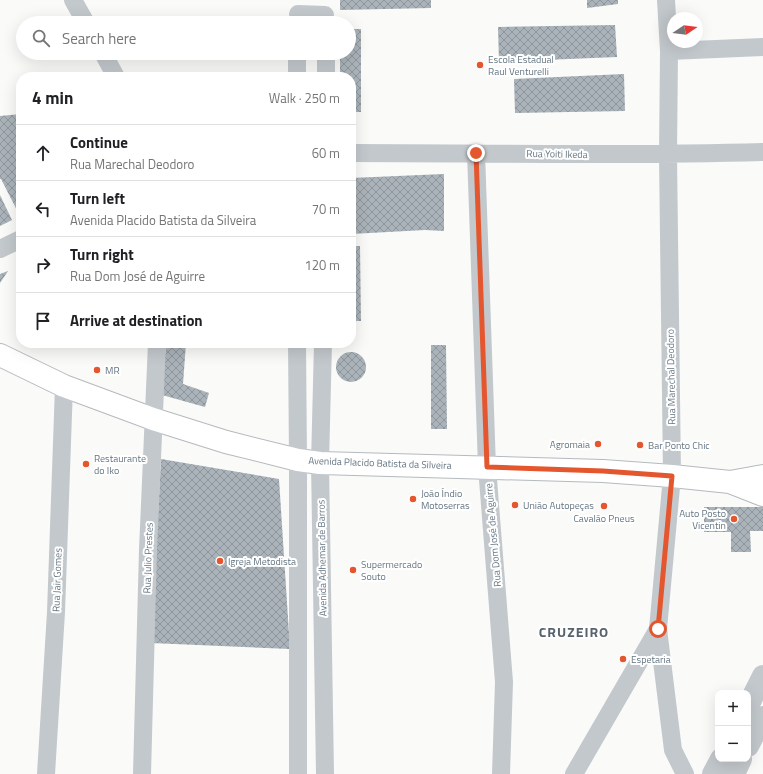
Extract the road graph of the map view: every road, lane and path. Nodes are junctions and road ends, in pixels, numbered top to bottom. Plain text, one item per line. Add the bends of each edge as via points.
1 (74, 0) edge
2 (666, 0) edge
3 (298, 12) edge
4 (325, 13) edge
5 (82, 16) edge
6 (763, 47) edge
7 (669, 51) junction
8 (107, 60) edge
9 (298, 60) edge
10 (326, 60) edge
11 (113, 72) edge
12 (297, 72) edge
13 (326, 72) edge
14 (763, 152) edge
15 (356, 153) edge
16 (476, 153) junction
17 (668, 155) junction
18 (16, 241) edge
19 (0, 249) edge
20 (157, 348) edge
21 (297, 348) edge
22 (323, 348) edge
23 (0, 355) edge
24 (64, 386) junction
25 (154, 419) junction
26 (298, 460) junction
27 (320, 463) junction
28 (487, 467) junction
29 (672, 476) junction
30 (763, 476) edge
31 (730, 482) junction
32 (763, 495) edge
33 (658, 629) junction
34 (763, 676) edge
35 (751, 700) edge
36 (298, 711) junction
37 (324, 712) junction
38 (763, 717) edge
39 (751, 740) edge
40 (719, 762) edge
41 (740, 762) edge
42 (46, 774) edge
43 (142, 774) edge
44 (298, 774) edge
45 (325, 774) edge
46 (501, 774) edge
47 (574, 774) edge
48 (685, 774) edge
49 (713, 774) edge
50 (734, 774) edge

1 - 5 street
2 - 7 street, Rua Marechal Deodoro
3 - 4 street
6 - 7 street
7 - 17 street, Rua Marechal Deodoro
8 - 11 street
9 - 12 street
10 - 13 street
14 - 17 street, Rua Yoiti Ikeda
15 - 16 street, Rua Yoiti Ikeda
16 - 17 street, Rua Yoiti Ikeda
16 - 28 street, Rua Dom José de Aguirre
17 - 29 street, Rua Marechal Deodoro
18 - 19 street
20 - 25 street, Rua Julio Prestes
21 - 26 street
22 - 27 street, Avenida Adhemar de Barros
23 - 24 main road, Avenida Placido Batista da Silveira
24 - 25 main road, Avenida Placido Batista da Silveira
24 - 42 street, Rua Jair Gomes via 56,612
25 - 26 main road, Avenida Placido Batista da Silveira via 226,442
25 - 43 street, Rua Julio Prestes
26 - 27 main road, Avenida Placido Batista da Silveira
26 - 36 street
27 - 28 main road, Avenida Placido Batista da Silveira
27 - 37 street, Avenida Adhemar de Barros
28 - 29 main road, Avenida Placido Batista da Silveira
28 - 46 street, Rua Dom José de Aguirre via 504,682
29 - 31 main road, Avenida Placido Batista da Silveira
29 - 33 street, Rua Marechal Deodoro
30 - 31 main road, Avenida Placido Batista da Silveira
31 - 32 main road, Avenida Placido Batista da Silveira
33 - 47 street
33 - 48 street, Rua Marechal Deodoro via 673,750
34 - 35 street
36 - 37 street
36 - 44 street
37 - 45 street, Avenida Adhemar de Barros
38 - 39 street
40 - 49 street
41 - 50 street

